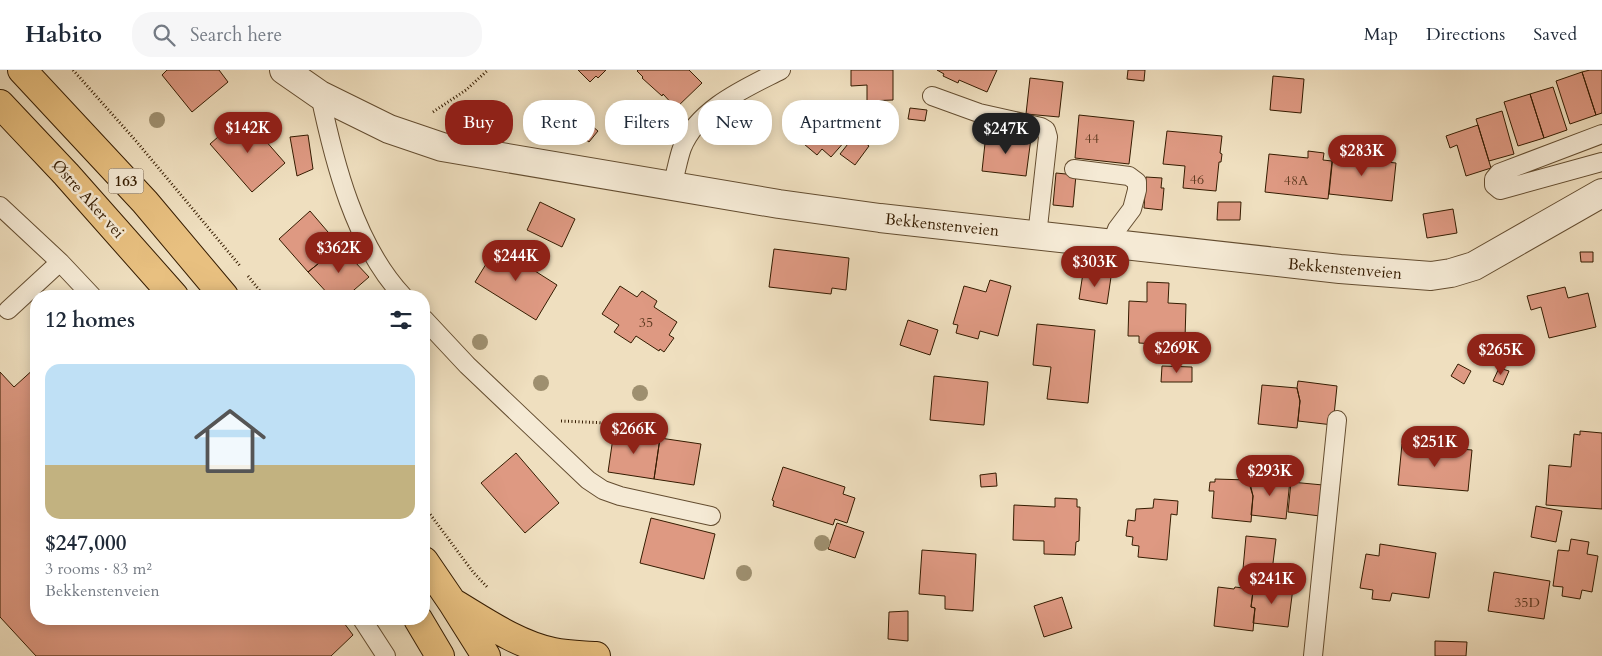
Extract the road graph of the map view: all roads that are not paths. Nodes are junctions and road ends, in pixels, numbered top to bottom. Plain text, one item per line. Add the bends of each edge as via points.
1 (22, 70) edge
2 (284, 70) edge
3 (781, 70) edge
4 (320, 95) junction
5 (932, 96) dead end
6 (0, 104) edge
7 (1602, 134) edge
8 (1602, 162) edge
9 (1074, 169) dead end
10 (672, 185) junction
11 (1602, 193) edge
12 (0, 206) edge
13 (1038, 236) junction
14 (1112, 244) junction
15 (60, 262) junction
16 (86, 290) edge
17 (169, 290) edge
18 (219, 290) edge
19 (397, 290) edge
20 (8, 310) dead end
21 (430, 325) edge
22 (1337, 420) dead end
23 (711, 516) dead end
24 (430, 570) edge
25 (452, 602) junction
26 (366, 625) edge
27 (422, 625) edge
28 (386, 656) edge
29 (440, 656) edge
30 (486, 656) edge
31 (596, 656) edge
32 (1313, 656) edge

1 - 18 highway, 163 via 145,202
2 - 4 street, Bekkenstenveien
3 - 10 lane via 746,88 696,124 682,147
4 - 10 street, Bekkenstenveien via 389,129 442,147
4 - 19 lane via 328,132 356,220 372,255
5 - 13 lane via 979,113 1046,130 1048,137
6 - 17 highway, Østre Aker vei / 163
7 - 8 lane via 1499,173 1494,185 1500,190
9 - 14 lane via 1134,178 1137,190 1132,209 1117,229
10 - 13 street, Bekkenstenveien via 779,204
11 - 14 street, Bekkenstenveien via 1474,266 1431,276
12 - 15 lane
13 - 14 street, Bekkenstenveien
15 - 16 lane
15 - 20 lane
21 - 23 lane via 588,480 620,496
22 - 32 lane
24 - 25 highway
25 - 30 highway
25 - 31 highway via 524,643 553,652
26 - 28 lane
27 - 29 highway

